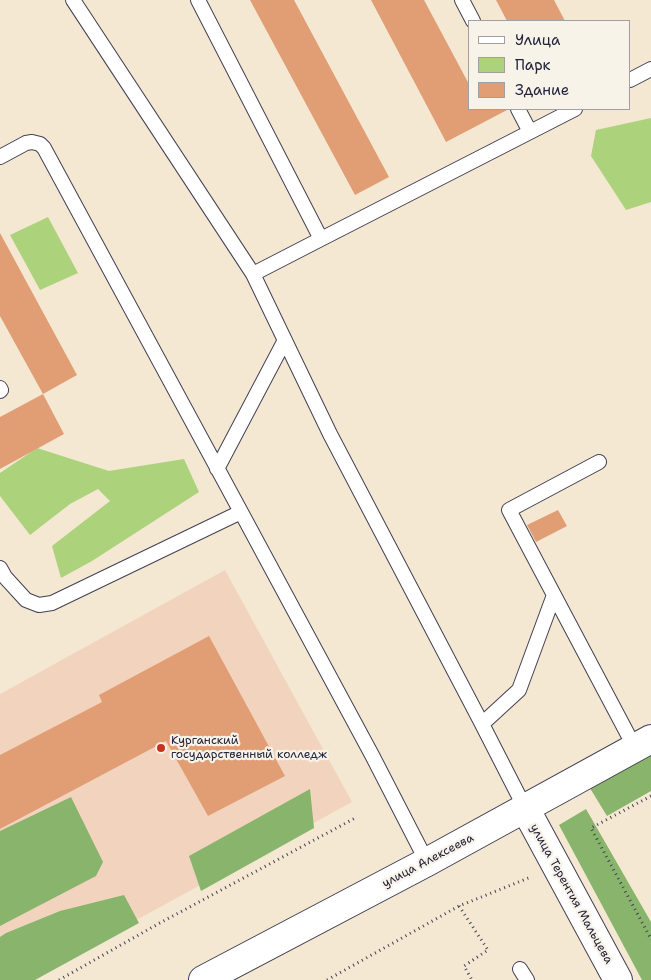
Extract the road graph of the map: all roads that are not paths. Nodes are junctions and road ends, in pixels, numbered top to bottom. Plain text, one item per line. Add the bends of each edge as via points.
1 (73, 0) edge
2 (198, 0) edge
3 (462, 0) edge
4 (472, 20) edge
5 (651, 69) edge
6 (631, 79) edge
7 (519, 110) edge
8 (573, 110) edge
9 (530, 132) junction
10 (0, 157) edge
11 (322, 239) junction
12 (253, 274) junction
13 (285, 340) junction
14 (599, 462) dead end
15 (217, 469) junction
16 (241, 512) junction
17 (0, 568) edge
18 (554, 595) junction
19 (482, 724) junction
20 (643, 743) edge
21 (525, 808) junction
22 (427, 862) junction
23 (203, 980) edge
24 (618, 980) edge

1 - 12 lane
2 - 11 lane
3 - 4 lane
5 - 6 lane
7 - 9 lane
8 - 9 lane
9 - 11 lane
10 - 15 lane via 26,143 40,144 44,148
11 - 12 lane
12 - 13 lane
13 - 15 lane
13 - 19 lane via 330,434
14 - 18 lane via 509,510
15 - 16 lane
16 - 17 lane via 52,603 39,605 26,600
16 - 22 lane
18 - 19 lane via 519,690
18 - 20 lane
19 - 21 lane
20 - 21 street, улица Алексеева
21 - 22 street, улица Алексеева
21 - 24 street, улица Терентия Мальцева
22 - 23 street, улица Алексеева

